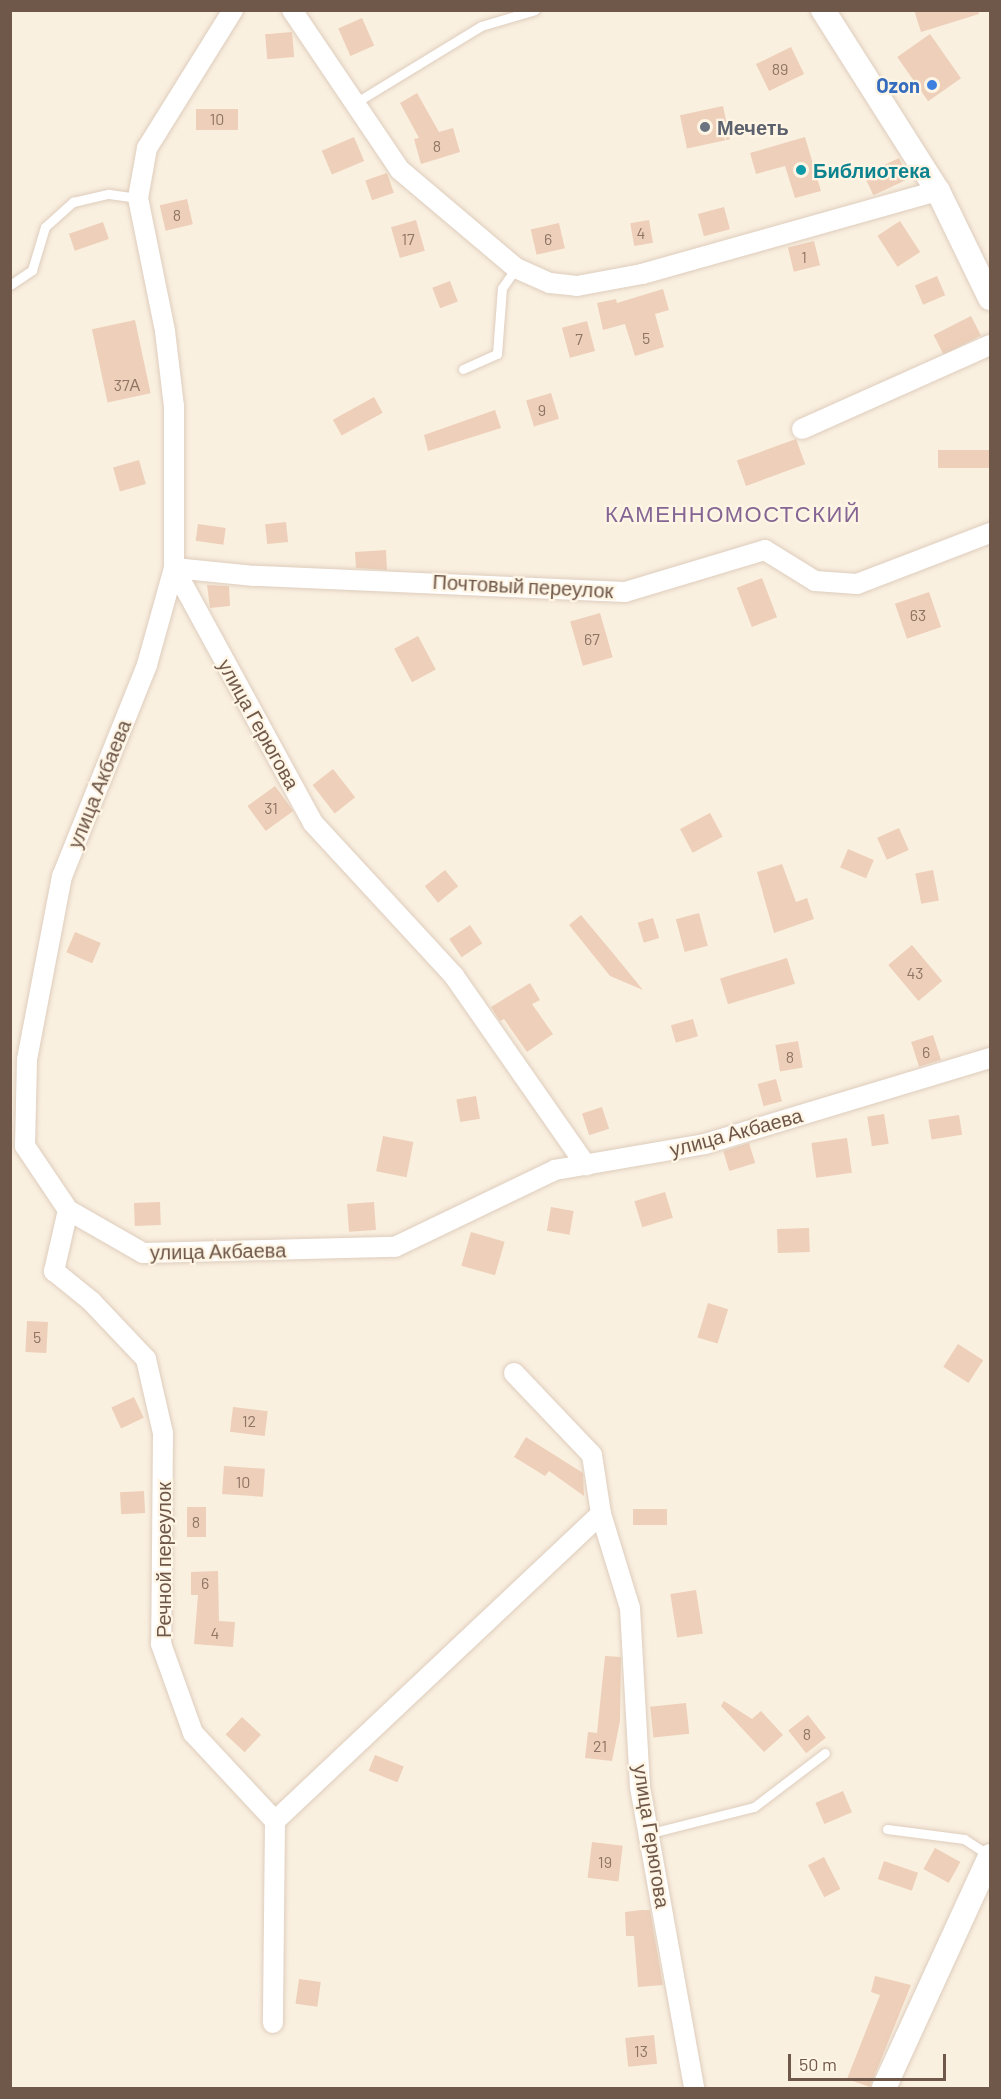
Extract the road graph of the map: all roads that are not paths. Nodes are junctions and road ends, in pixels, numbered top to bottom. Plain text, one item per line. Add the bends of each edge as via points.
1 (233, 10) edge
2 (292, 10) edge
3 (535, 10) edge
4 (823, 10) edge
5 (355, 103) junction
6 (938, 191) junction
7 (138, 198) junction
8 (516, 268) junction
9 (10, 285) edge
10 (990, 298) edge
11 (990, 345) edge
12 (463, 369) dead end
13 (802, 429) dead end
14 (990, 533) edge
15 (174, 568) junction
16 (990, 1058) edge
17 (17, 1147) edge
18 (585, 1165) junction
19 (68, 1210) junction
20 (514, 1373) dead end
21 (601, 1514) junction
22 (825, 1753) dead end
23 (274, 1821) junction
24 (887, 1829) dead end
25 (651, 1833) junction
26 (990, 1856) edge
27 (273, 2023) dead end
28 (694, 2088) edge
29 (884, 2088) edge

1 - 7 street via 147,148
2 - 5 street
3 - 5 lane via 481,26
4 - 6 street
5 - 8 street via 400,170
6 - 8 street via 642,274 577,286 550,284
6 - 10 street
7 - 9 lane via 109,194 73,202 45,227 32,270
7 - 15 street, улица Герюгова via 165,331 174,406
8 - 12 lane via 502,288 498,354
11 - 13 street
14 - 15 street, Почтовый переулок via 857,584 815,581 765,550 625,592 254,576
15 - 17 street, улица Акбаева via 147,665 62,876 27,1059
15 - 18 street, улица Герюгова via 313,823 454,976
16 - 18 street, улица Акбаева via 705,1144
17 - 19 street, улица Акбаева
18 - 19 street, улица Акбаева via 555,1170 396,1247 142,1253
19 - 23 street, Речной переулок via 54,1271 91,1301 146,1359 163,1433 161,1644 193,1733
20 - 21 street, улица Герюгова via 592,1455
21 - 23 street
21 - 25 street, улица Герюгова via 630,1608 640,1787
22 - 25 lane via 754,1807
23 - 27 street
24 - 26 lane via 964,1839
25 - 28 street, улица Герюгова
26 - 29 street

